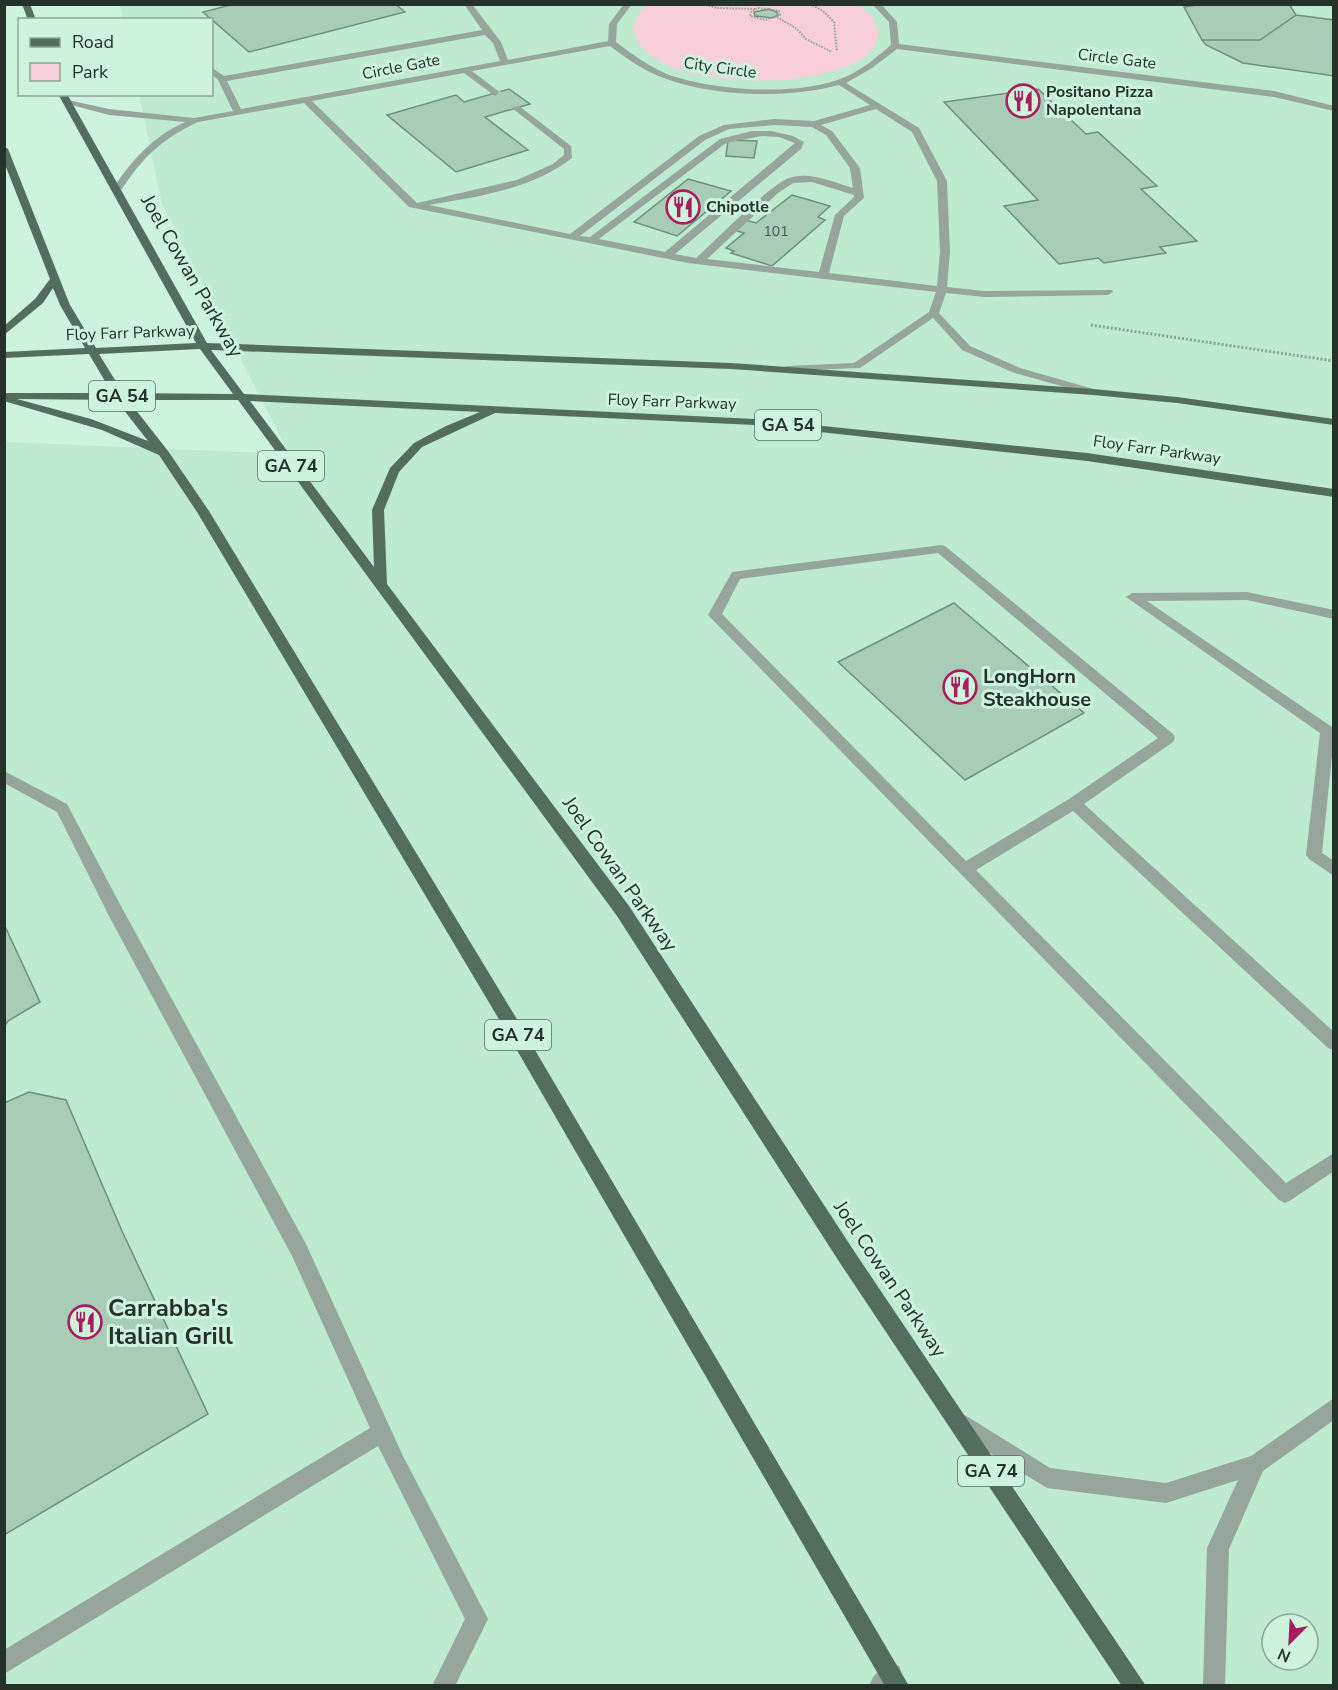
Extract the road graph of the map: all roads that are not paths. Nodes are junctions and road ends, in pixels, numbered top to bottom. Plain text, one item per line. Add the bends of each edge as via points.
1 (468, 4) edge
2 (628, 4) edge
3 (876, 4) edge
4 (487, 32) junction
5 (612, 43) junction
6 (895, 46) junction
7 (505, 63) junction
8 (465, 70) junction
9 (213, 71) edge
10 (222, 79) junction
11 (841, 83) junction
12 (495, 93) tunnel mouth
13 (65, 99) edge
14 (306, 100) junction
15 (877, 106) junction
16 (516, 108) tunnel mouth
17 (1334, 109) edge
18 (238, 113) junction
19 (196, 120) junction
20 (809, 134) junction
21 (4, 149) edge
22 (117, 190) junction
23 (858, 193) junction
24 (412, 205) junction
25 (572, 237) junction
26 (591, 241) junction
27 (667, 256) junction
28 (699, 261) junction
29 (823, 276) junction
30 (55, 279) junction
31 (942, 289) junction
32 (1108, 292) dead end
33 (934, 313) junction
34 (4, 332) edge
35 (203, 346) junction
36 (92, 350) junction
37 (4, 355) edge
38 (785, 370) junction
39 (1093, 392) junction
40 (119, 396) junction
41 (4, 397) edge
42 (239, 397) junction
43 (495, 410) junction
44 (1334, 422) edge
45 (164, 454) junction
46 (1334, 493) edge
47 (381, 584) junction
48 (1334, 615) edge
49 (4, 776) edge
50 (1074, 803) junction
51 (965, 870) junction
52 (1334, 870) edge
53 (1334, 1043) edge
54 (1334, 1161) edge
55 (1334, 1408) edge
56 (958, 1423) junction
57 (381, 1432) junction
58 (1256, 1464) junction
59 (4, 1663) edge
60 (890, 1682) edge
61 (443, 1686) edge
62 (1135, 1686) edge
63 (1214, 1686) edge

1 - 4 street
2 - 5 street via 613,24
3 - 6 street via 893,22
4 - 7 street via 497,42
4 - 10 street
5 - 7 street, Circle Gate
5 - 11 street, City Circle via 638,63 671,78 710,87 755,91
6 - 11 street, City Circle via 877,62
6 - 17 street, Circle Gate via 1274,94
7 - 8 street, Circle Gate
8 - 12 street
8 - 14 street, Circle Gate
9 - 10 street
10 - 18 street
11 - 15 street
13 - 19 street, Circle Gate via 109,112
13 - 22 main road, Joel Cowan Parkway / GA 74
14 - 18 street, Circle Gate
14 - 24 street
15 - 20 street
15 - 31 street via 916,130 942,181
16 - 24 street via 568,147 569,156 529,178 458,198
18 - 19 street, Circle Gate
19 - 22 street, Circle Gate via 157,140 143,152
20 - 23 street via 829,134 855,168
20 - 25 street via 775,122 727,127 702,138
20 - 26 street via 777,132 723,141
20 - 27 street
21 - 30 main road, GA 74
22 - 35 main road, Joel Cowan Parkway / GA 74
23 - 28 street via 813,179 791,180
23 - 29 street via 859,198 840,215
24 - 25 street
25 - 26 street
26 - 27 street
27 - 28 street
28 - 29 street
29 - 31 street
30 - 34 main road via 39,301
30 - 36 main road, GA 74 via 65,305
31 - 32 street via 984,294
31 - 33 street
33 - 38 street via 856,366
33 - 39 street via 966,348 1016,370
35 - 36 main road, Floy Farr Parkway
35 - 38 main road, Floy Farr Parkway
35 - 42 main road, Joel Cowan Parkway / GA 74
36 - 37 main road, Floy Farr Parkway
36 - 40 main road, GA 74
38 - 39 main road, Floy Farr Parkway
39 - 44 main road, Floy Farr Parkway
40 - 41 main road, Floy Farr Parkway / GA 54
40 - 42 main road, Floy Farr Parkway / GA 54
40 - 45 main road, GA 74
41 - 45 main road via 83,421
42 - 43 main road, Floy Farr Parkway / GA 54
42 - 47 main road, Joel Cowan Parkway / GA 74
43 - 46 main road, Floy Farr Parkway / GA 54 via 755,422 864,432 1087,457
43 - 47 main road via 418,444 394,471 378,510
45 - 60 main road, GA 74 via 209,521 503,1011
47 - 56 main road, Joel Cowan Parkway / GA 74 via 623,911
48 - 52 street via 1247,596 1132,597 1327,731 1314,855
49 - 57 street via 62,808 299,1250
50 - 51 street
50 - 51 street via 1168,738 941,549 736,575 715,615
50 - 53 street
51 - 54 street via 1285,1194
55 - 58 street
56 - 58 street via 1047,1478 1167,1493
56 - 62 main road, Joel Cowan Parkway / GA 74
57 - 59 street
57 - 61 street via 477,1619
58 - 63 street via 1218,1548

